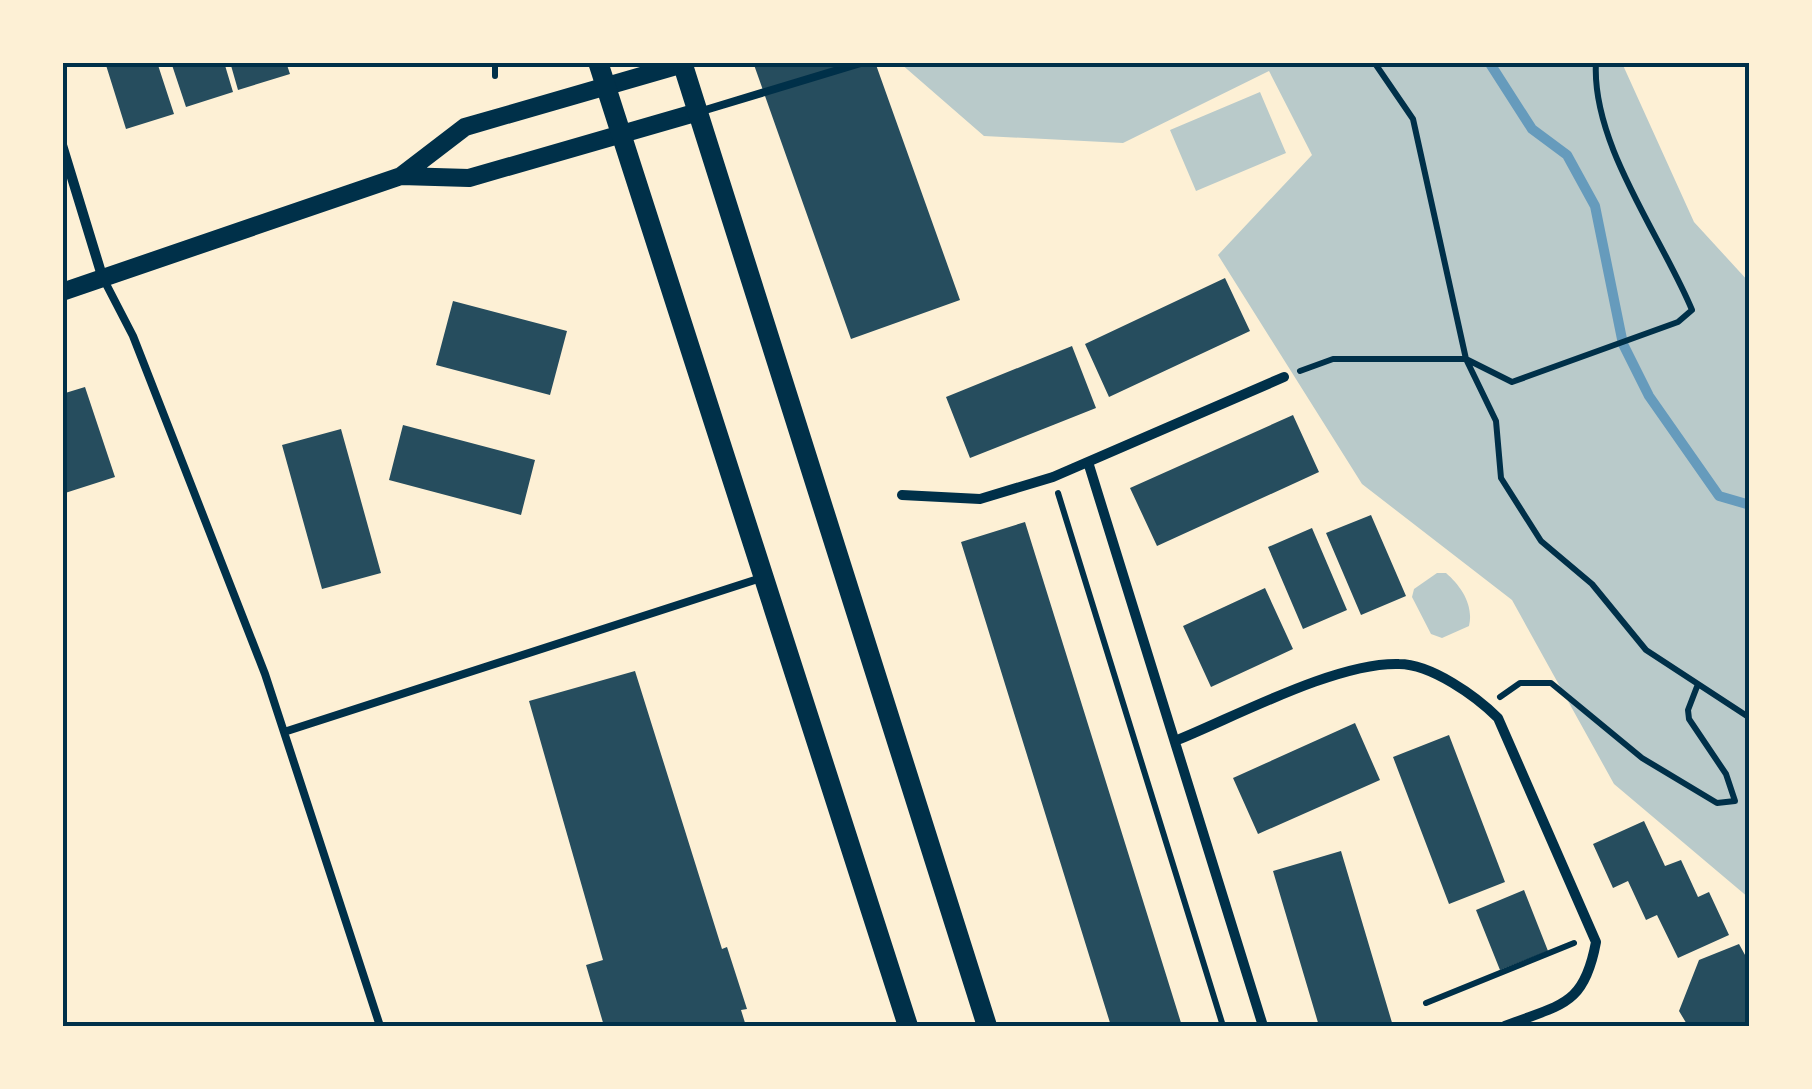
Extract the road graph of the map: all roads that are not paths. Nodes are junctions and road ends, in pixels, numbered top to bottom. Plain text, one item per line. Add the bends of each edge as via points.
1 (598, 62) edge
2 (864, 62) edge
3 (685, 63) edge
4 (606, 88) junction
5 (698, 112) junction
6 (621, 135) junction
7 (62, 145) edge
8 (401, 176) junction
9 (104, 280) junction
10 (62, 292) edge
11 (1284, 377) road end
12 (1088, 462) junction
13 (902, 495) dead end
14 (764, 577) junction
15 (284, 732) junction
16 (1174, 741) junction
17 (380, 1026) edge
18 (908, 1026) edge
19 (987, 1026) edge
20 (1263, 1026) edge
21 (1505, 1026) edge

1 - 4 main road
2 - 5 lane
3 - 4 street
3 - 5 main road
4 - 6 main road
4 - 8 street via 465,127
5 - 6 street
5 - 19 main road
6 - 8 street via 469,178
6 - 14 main road
7 - 9 street
8 - 9 street
9 - 10 street
9 - 15 lane via 133,336
11 - 12 street
12 - 13 street via 980,499
12 - 16 street
14 - 15 lane
14 - 18 main road
15 - 17 lane
16 - 20 street
16 - 21 street via 1333,677 1388,665 1402,663 1470,691 1498,718 1594,935 1590,978 1572,999

